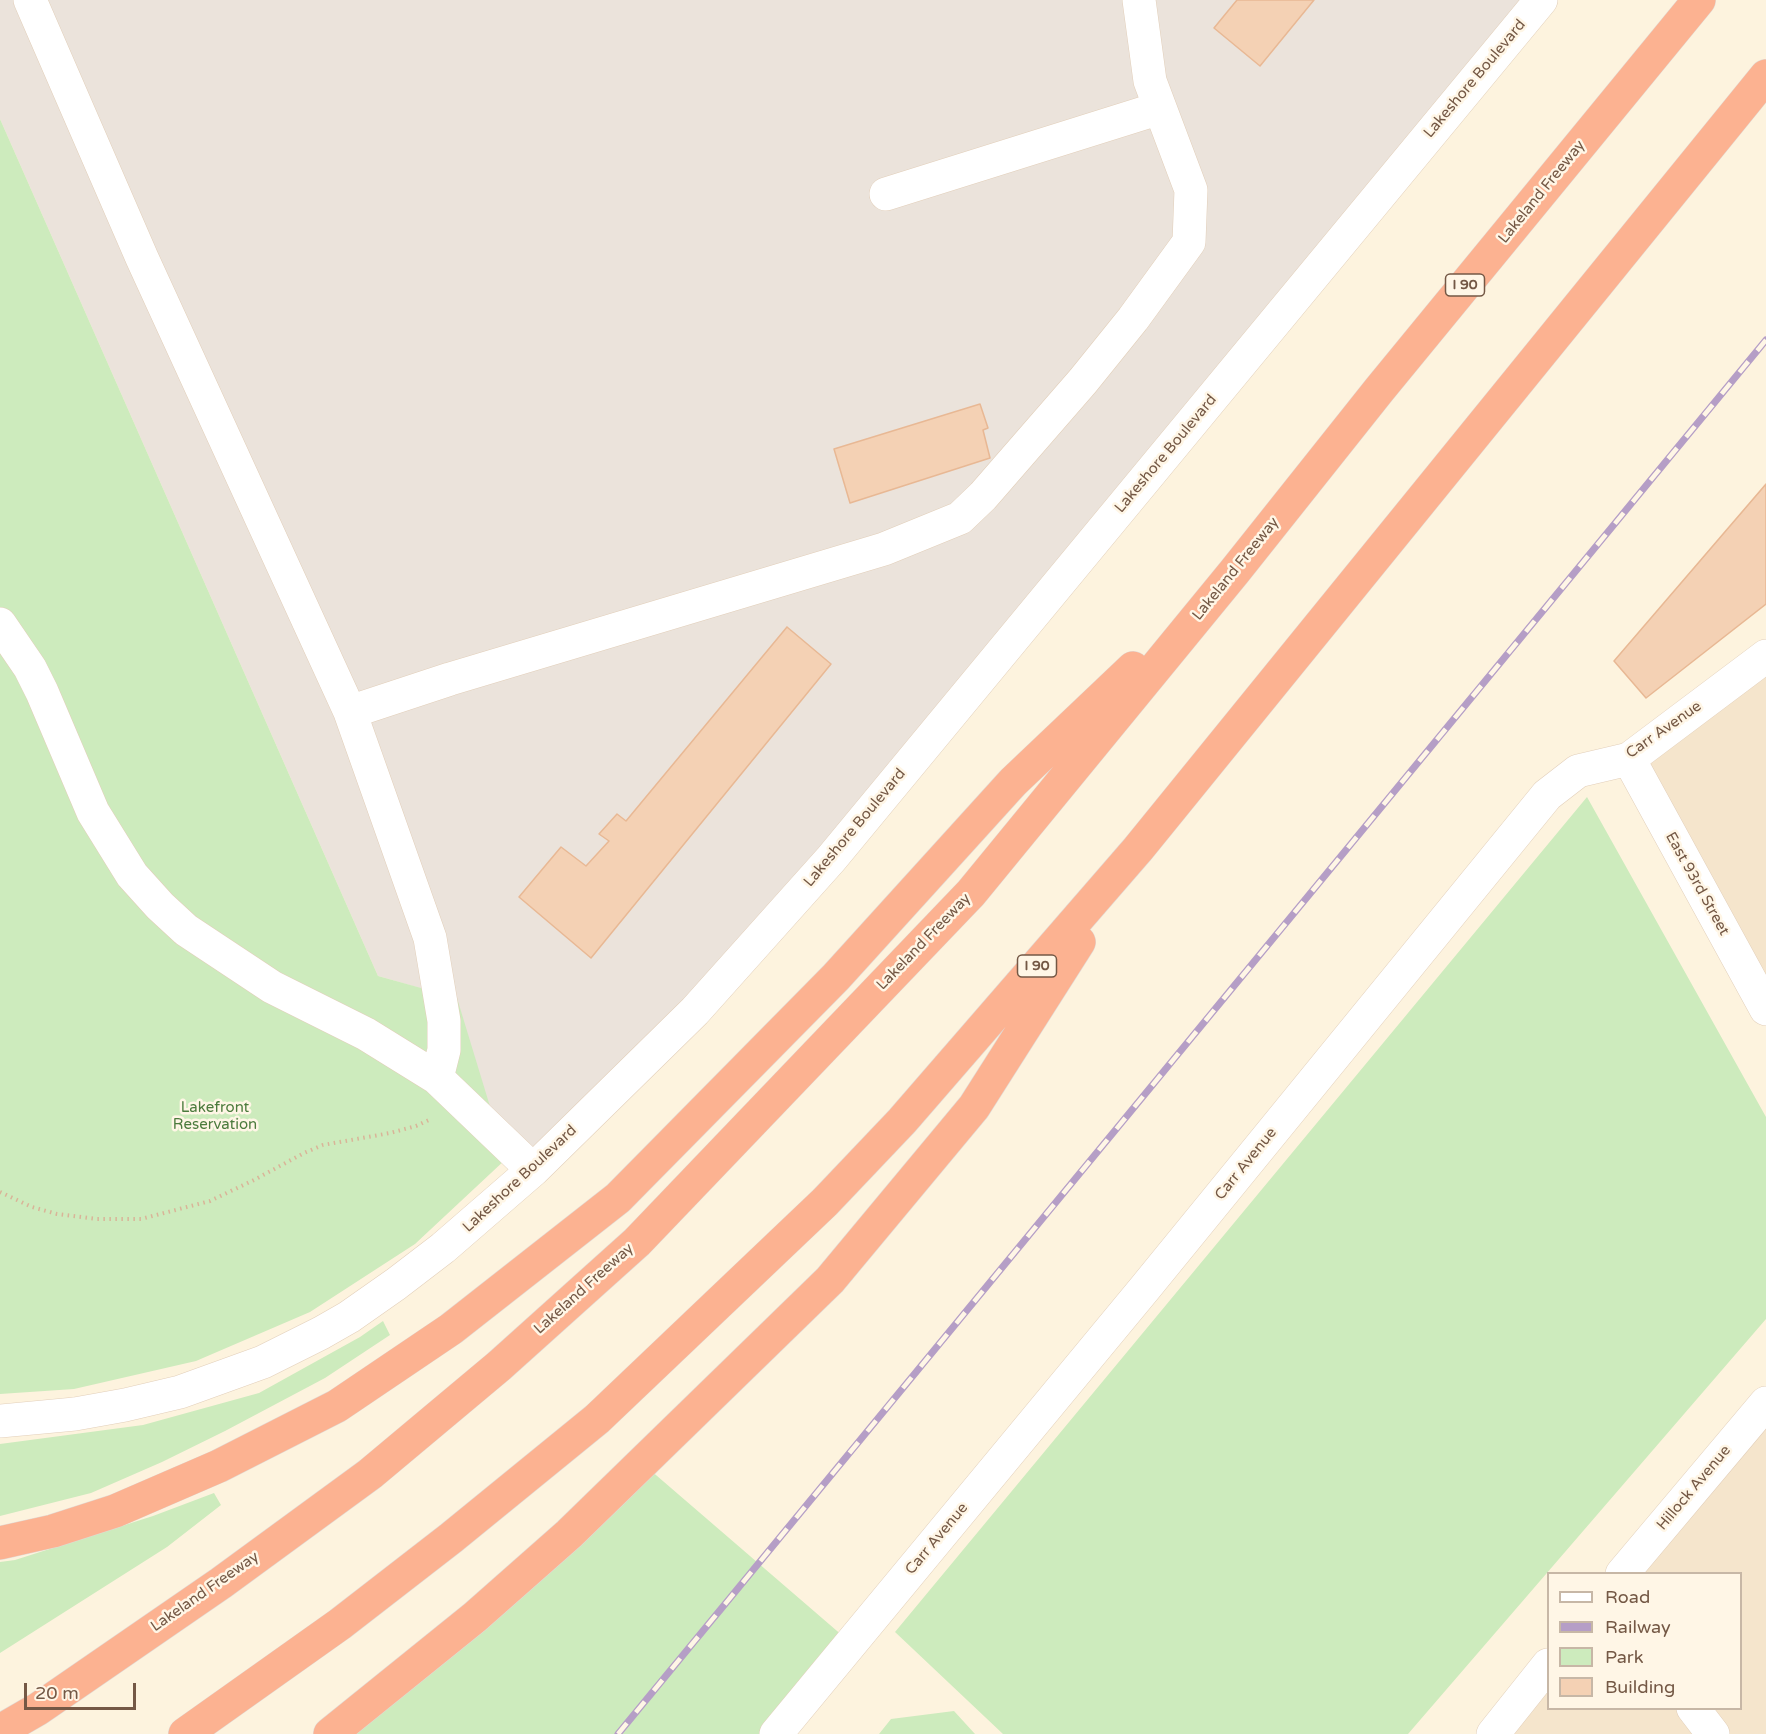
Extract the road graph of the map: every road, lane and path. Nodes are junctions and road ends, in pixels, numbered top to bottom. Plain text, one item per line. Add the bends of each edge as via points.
1 (30, 0) edge
2 (1139, 0) edge
3 (1541, 0) edge
4 (1699, 0) edge
5 (1766, 76) edge
6 (1160, 108) junction
7 (886, 194) dead end
8 (1235, 572) junction
9 (0, 624) edge
10 (1766, 656) edge
11 (350, 712) junction
12 (1629, 759) junction
13 (1138, 849) junction
14 (1766, 1009) edge
15 (448, 1089) junction
16 (533, 1170) junction
17 (0, 1192) edge
18 (1766, 1403) edge
19 (0, 1421) edge
20 (0, 1543) edge
21 (1624, 1572) edge
22 (1547, 1666) edge
23 (1695, 1710) edge
24 (0, 1731) edge
25 (185, 1734) edge
26 (330, 1734) edge
27 (776, 1734) edge
28 (1493, 1734) edge
29 (1713, 1734) edge

1 - 11 street via 142,258
2 - 6 street via 1150,81
3 - 16 street, Lakeshore Boulevard via 831,859 695,1011
4 - 8 highway, Lakeland Freeway / I 90
5 - 13 highway, I 90
6 - 7 street
6 - 11 street via 1191,190 1190,242 1083,381 960,518 884,549
8 - 20 highway via 1013,782 836,977 618,1198 451,1329 337,1406 219,1466 125,1507
8 - 24 highway, Lakeland Freeway / I 90 via 971,893 637,1242 499,1366 370,1474 221,1583
9 - 15 street via 42,692 93,812 132,874 160,906 186,930 272,987 366,1034
10 - 12 street, Carr Avenue
11 - 15 street via 430,938 444,1021
12 - 14 street, East 93rd Street
12 - 27 street, Carr Avenue via 1578,771 1547,795
13 - 25 highway, I 90 via 894,1129 825,1202 597,1419 340,1624
13 - 26 highway via 974,1107 830,1280 569,1534 475,1617
15 - 16 street
15 - 17 path via 439,1114 416,1126 323,1145 210,1201 141,1219 57,1214
16 - 19 street, Lakeshore Boulevard via 396,1284 349,1317 263,1362 180,1392 125,1405
18 - 21 street, Hillock Avenue
22 - 28 street
23 - 29 street

